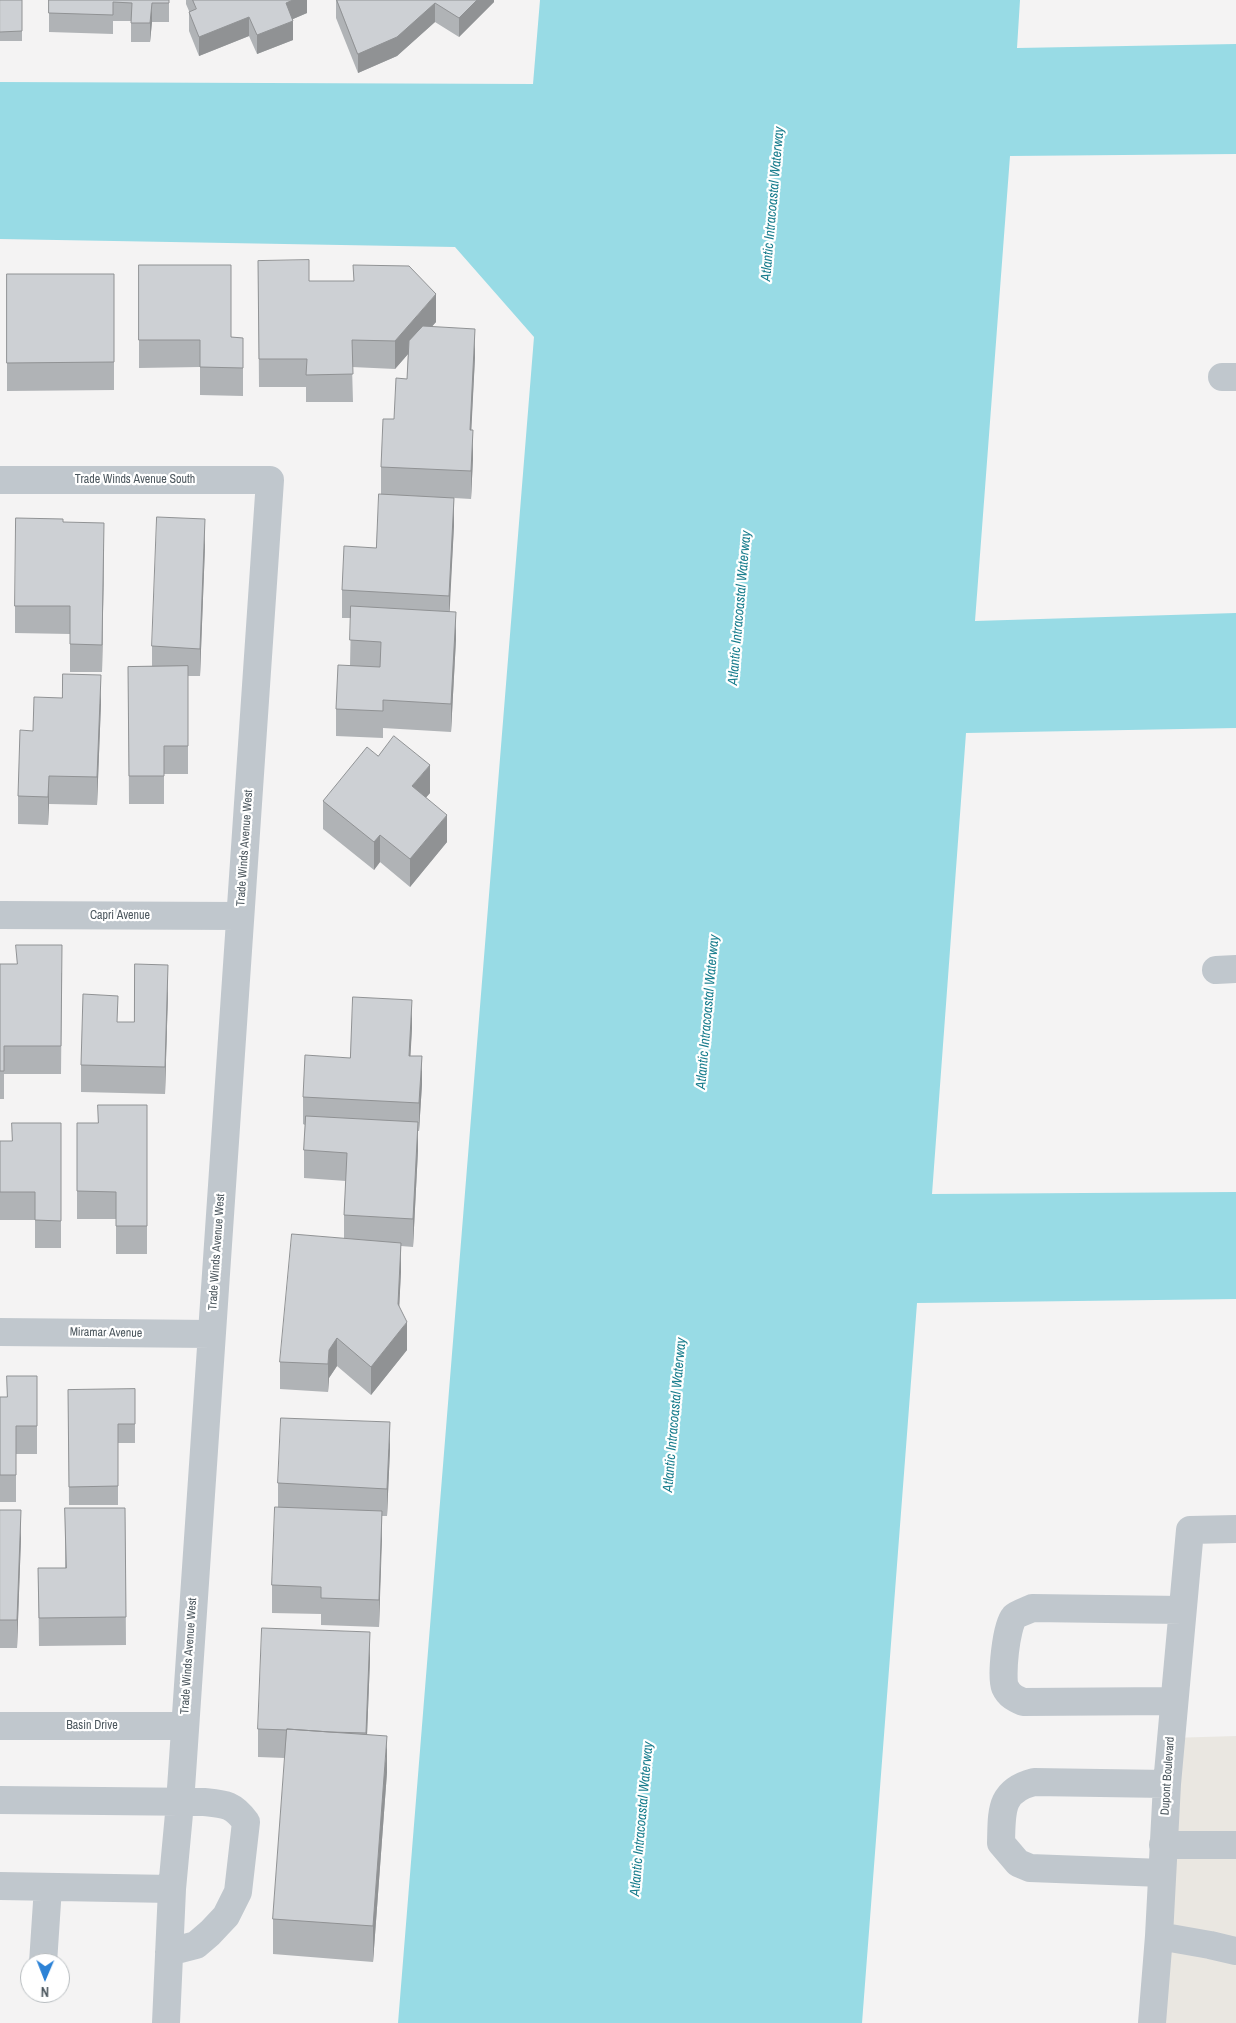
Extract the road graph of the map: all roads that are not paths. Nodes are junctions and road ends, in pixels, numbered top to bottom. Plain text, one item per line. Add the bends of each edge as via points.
1 (0, 480) edge
2 (270, 480) joint
3 (0, 916) edge
4 (240, 916) junction
5 (0, 1332) edge
6 (212, 1334) junction
7 (1236, 1529) edge
8 (1182, 1610) junction
9 (1174, 1701) junction
10 (0, 1726) edge
11 (184, 1726) junction
12 (1167, 1784) junction
13 (0, 1800) edge
14 (180, 1803) junction
15 (1163, 1845) junction
16 (1236, 1845) edge
17 (1162, 1873) junction
18 (0, 1886) edge
19 (48, 1887) junction
20 (172, 1889) junction
21 (1159, 1936) junction
22 (169, 1952) junction
23 (1236, 1952) edge
24 (44, 1953) edge
25 (166, 2023) edge
26 (1152, 2023) edge

1 - 2 street, Trade Winds Avenue South
2 - 4 street, Trade Winds Avenue West
3 - 4 street, Capri Avenue
4 - 6 street, Trade Winds Avenue West
5 - 6 street, Miramar Avenue
6 - 11 street, Trade Winds Avenue West
7 - 8 street, Dupont Boulevard via 1190,1530
8 - 9 street, Dupont Boulevard
8 - 9 street via 1032,1608 1015,1616 1008,1629 1006,1646 1005,1687 1013,1698 1023,1702
9 - 12 street, Dupont Boulevard
10 - 11 street, Basin Drive
11 - 14 street, Trade Winds Avenue West
12 - 15 street, Dupont Boulevard
12 - 17 street via 1034,1782 1019,1786 1011,1792 1003,1810 1000,1843 1018,1863 1030,1868
13 - 14 street
14 - 20 street, Trade Winds Avenue West
14 - 22 street via 226,1805 238,1810 246,1822 238,1892 226,1916 196,1945
15 - 16 street
15 - 17 street, Dupont Boulevard
17 - 21 street, Dupont Boulevard
18 - 19 street
19 - 20 street
19 - 24 street
20 - 22 street, Trade Winds Avenue West
21 - 23 street via 1210,1944
21 - 26 street, Dupont Boulevard
22 - 25 street, Trade Winds Avenue West

